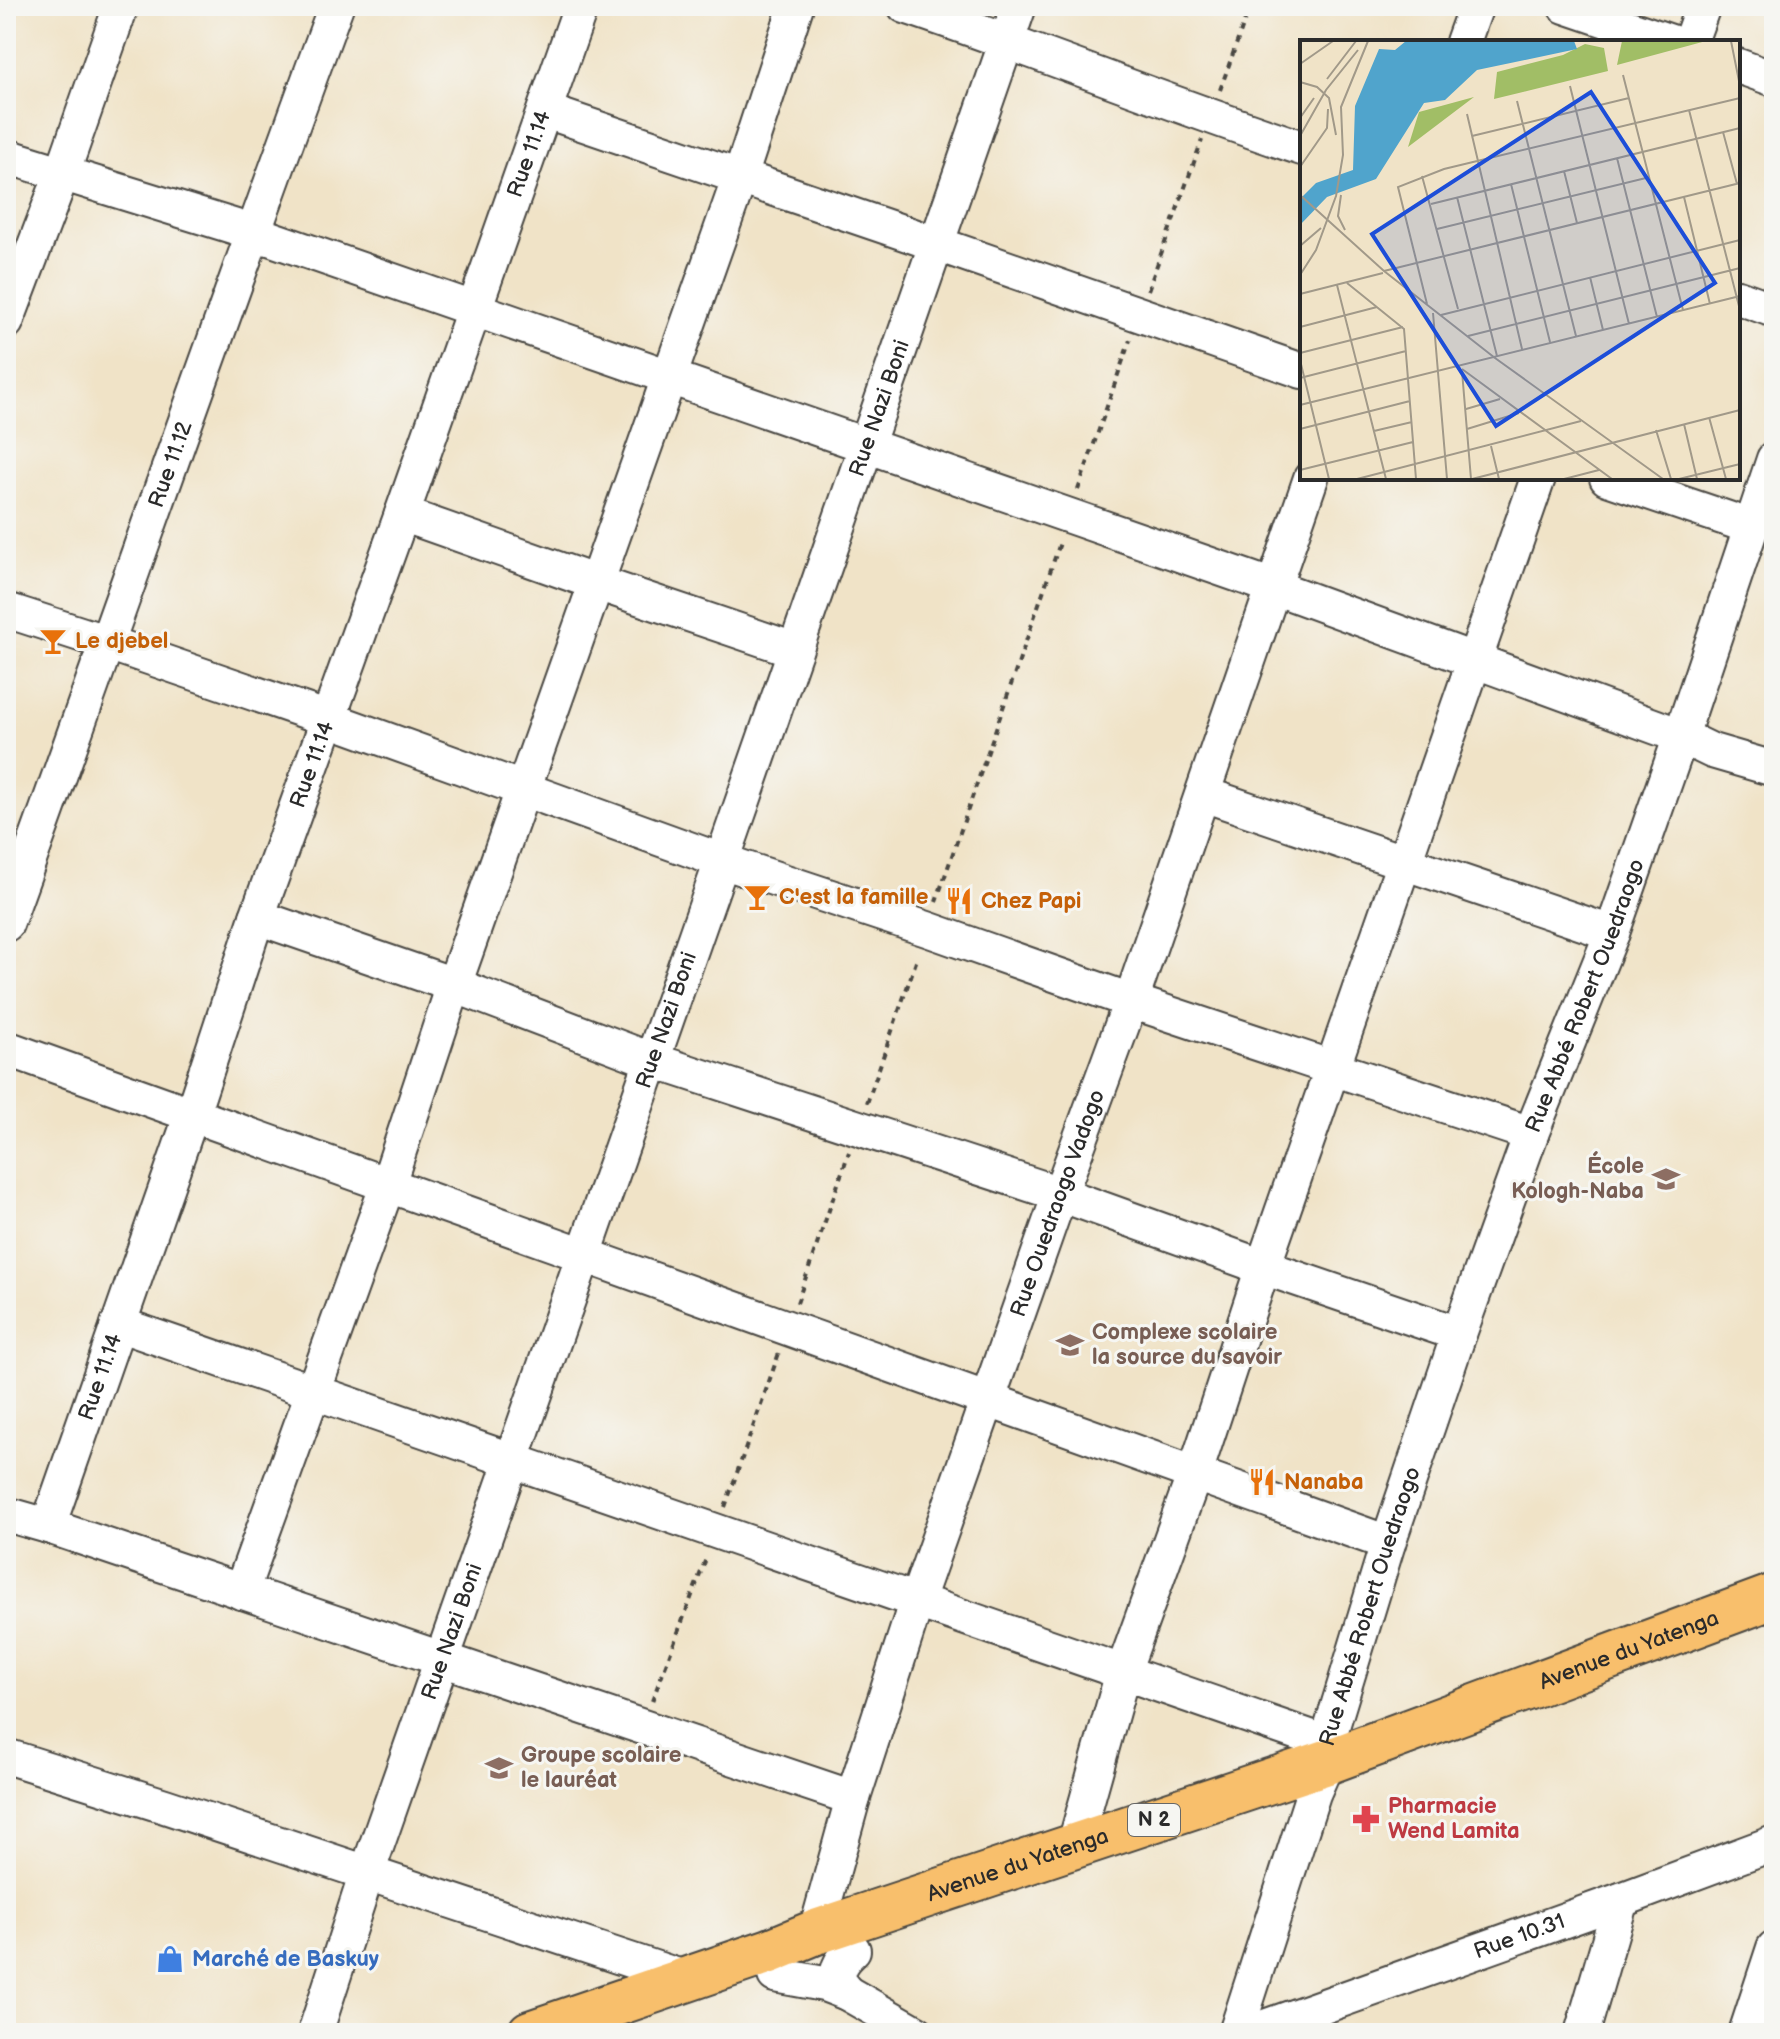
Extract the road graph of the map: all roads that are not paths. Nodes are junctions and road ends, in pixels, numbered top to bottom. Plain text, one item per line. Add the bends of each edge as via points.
1 (121, 6) edge
2 (336, 6) edge
3 (581, 6) edge
4 (796, 6) edge
5 (905, 6) edge
6 (1019, 6) edge
7 (1476, 6) edge
8 (1565, 6) edge
9 (1703, 6) edge
10 (1006, 40) junction
11 (1464, 40) edge
12 (1665, 40) edge
13 (1691, 40) edge
14 (1740, 67) edge
15 (1774, 79) edge
16 (546, 111) junction
17 (1300, 147) edge
18 (6, 156) edge
19 (62, 174) junction
20 (740, 177) junction
21 (252, 232) junction
22 (937, 244) junction
23 (1740, 298) edge
24 (474, 310) junction
25 (1774, 310) edge
26 (6, 322) edge
27 (1300, 370) edge
28 (668, 377) junction
29 (866, 446) junction
30 (1774, 459) edge
31 (1310, 480) edge
32 (1537, 480) edge
33 (1613, 480) edge
34 (402, 514) junction
35 (1752, 527) junction
36 (597, 583) junction
37 (1274, 587) junction
38 (6, 610) edge
39 (108, 643) junction
40 (795, 650) junction
41 (1474, 660) junction
42 (329, 719) junction
43 (1681, 736) junction
44 (1774, 769) edge
45 (523, 790) junction
46 (1203, 794) junction
47 (722, 861) junction
48 (1405, 863) junction
49 (257, 917) junction
50 (6, 924) edge
51 (1612, 933) junction
52 (454, 985) junction
53 (1131, 1001) junction
54 (6, 1048) edge
55 (651, 1060) junction
56 (1333, 1069) junction
57 (192, 1114) junction
58 (1531, 1134) junction
59 (388, 1184) junction
60 (1060, 1194) junction
61 (584, 1254) junction
62 (1263, 1267) junction
63 (118, 1324) junction
64 (1459, 1334) junction
65 (314, 1392) junction
66 (988, 1399) junction
67 (511, 1460) junction
68 (1195, 1473) junction
69 (6, 1514) edge
70 (48, 1526) junction
71 (1388, 1543) junction
72 (241, 1592) junction
73 (1774, 1596) edge
74 (917, 1600) junction
75 (1774, 1620) edge
76 (442, 1659) junction
77 (1123, 1672) junction
78 (6, 1756) edge
79 (1322, 1766) junction
80 (853, 1798) junction
81 (1774, 1843) edge
82 (1074, 1847) junction
83 (367, 1873) junction
84 (1621, 1900) junction
85 (835, 1941) junction
86 (1774, 1948) edge
87 (775, 1975) junction
88 (687, 1979) junction
89 (847, 1993) junction
90 (1255, 2028) edge
91 (315, 2033) edge
92 (530, 2033) edge
93 (604, 2033) edge
94 (917, 2033) edge
95 (1582, 2033) edge
96 (1746, 2033) edge

1 - 19 street
2 - 21 street, Rue 11.12
3 - 16 street, Rue 11.14
4 - 20 street
5 - 10 street
6 - 10 street, Rue Nazi Boni
7 - 11 street
8 - 12 street
9 - 13 street
10 - 17 street
10 - 22 street, Rue Nazi Boni
14 - 15 street
16 - 20 street
16 - 24 street, Rue 11.14
18 - 19 street
19 - 21 street
19 - 26 street
20 - 22 street
20 - 28 street
21 - 24 street
21 - 39 street, Rue 11.12
22 - 27 street
22 - 29 street, Rue Nazi Boni
23 - 25 street
24 - 28 street
24 - 34 street, Rue 11.14
28 - 29 street
28 - 36 street
29 - 37 street
29 - 40 street, Rue Nazi Boni
30 - 35 street, Rue Abbé Robert Ouedraogo
31 - 37 street, Rue Ouedraogo Vadogo
32 - 41 street
33 - 35 street
34 - 36 street
34 - 42 street, Rue 11.14
35 - 43 street, Rue Abbé Robert Ouedraogo
36 - 40 street
36 - 45 street
37 - 41 street
37 - 46 street, Rue Ouedraogo Vadogo
38 - 39 street
39 - 42 street
39 - 50 street, Rue 11.12
40 - 47 street, Rue Nazi Boni
41 - 43 street
41 - 48 street
42 - 45 street
42 - 49 street, Rue 11.14
43 - 44 street
43 - 51 street, Rue Abbé Robert Ouedraogo
45 - 47 street
45 - 52 street
46 - 48 street
46 - 53 street, Rue Ouedraogo Vadogo
47 - 53 street
47 - 55 street, Rue Nazi Boni
48 - 51 street
48 - 56 street
49 - 52 street
49 - 57 street, Rue 11.14
51 - 58 street, Rue Abbé Robert Ouedraogo
52 - 55 street
52 - 59 street
53 - 56 street
53 - 60 street, Rue Ouedraogo Vadogo
54 - 57 street
55 - 60 street
55 - 61 street, Rue Nazi Boni
56 - 58 street
56 - 62 street
57 - 59 street
57 - 63 street, Rue 11.14
58 - 64 street, Rue Abbé Robert Ouedraogo
59 - 61 street
59 - 65 street
60 - 62 street
60 - 66 street, Rue Ouedraogo Vadogo
61 - 66 street
61 - 67 street, Rue Nazi Boni
62 - 64 street
62 - 68 street
63 - 65 street
63 - 70 street, Rue 11.14
64 - 71 street, Rue Abbé Robert Ouedraogo
65 - 67 street
65 - 72 street
66 - 68 street
66 - 74 street, Rue Ouedraogo Vadogo
67 - 74 street
67 - 76 street, Rue Nazi Boni
68 - 71 street
68 - 77 street
69 - 70 street
70 - 72 street
71 - 79 street, Rue Abbé Robert Ouedraogo
72 - 76 street
73 - 79 main road, Avenue du Yatenga / N 2
74 - 77 street
74 - 80 street, Rue Ouedraogo Vadogo
75 - 79 main road, Avenue du Yatenga / N 2 via 1657,1668
76 - 80 street
76 - 83 street, Rue Nazi Boni
77 - 79 street
77 - 82 street
78 - 83 street
79 - 82 main road, Avenue du Yatenga / N 2
79 - 85 main road, Avenue du Yatenga / N 2
79 - 90 street, Rue Abbé Robert Ouedraogo
80 - 85 street, Rue Ouedraogo Vadogo
81 - 84 street, Rue 10.31
82 - 85 main road, Avenue du Yatenga / N 2
83 - 88 street
83 - 91 street, Rue Nazi Boni
84 - 90 street, Rue 10.31
84 - 95 street
85 - 87 main road, Avenue du Yatenga / N 2
85 - 88 main road, Avenue du Yatenga / N 2 via 770,1951
85 - 89 street, Rue Ouedraogo Vadogo via 841,1961 837,1981
86 - 96 street
87 - 89 street
87 - 93 main road, Avenue du Yatenga / N 2
88 - 92 main road, Avenue du Yatenga / N 2
89 - 94 street

